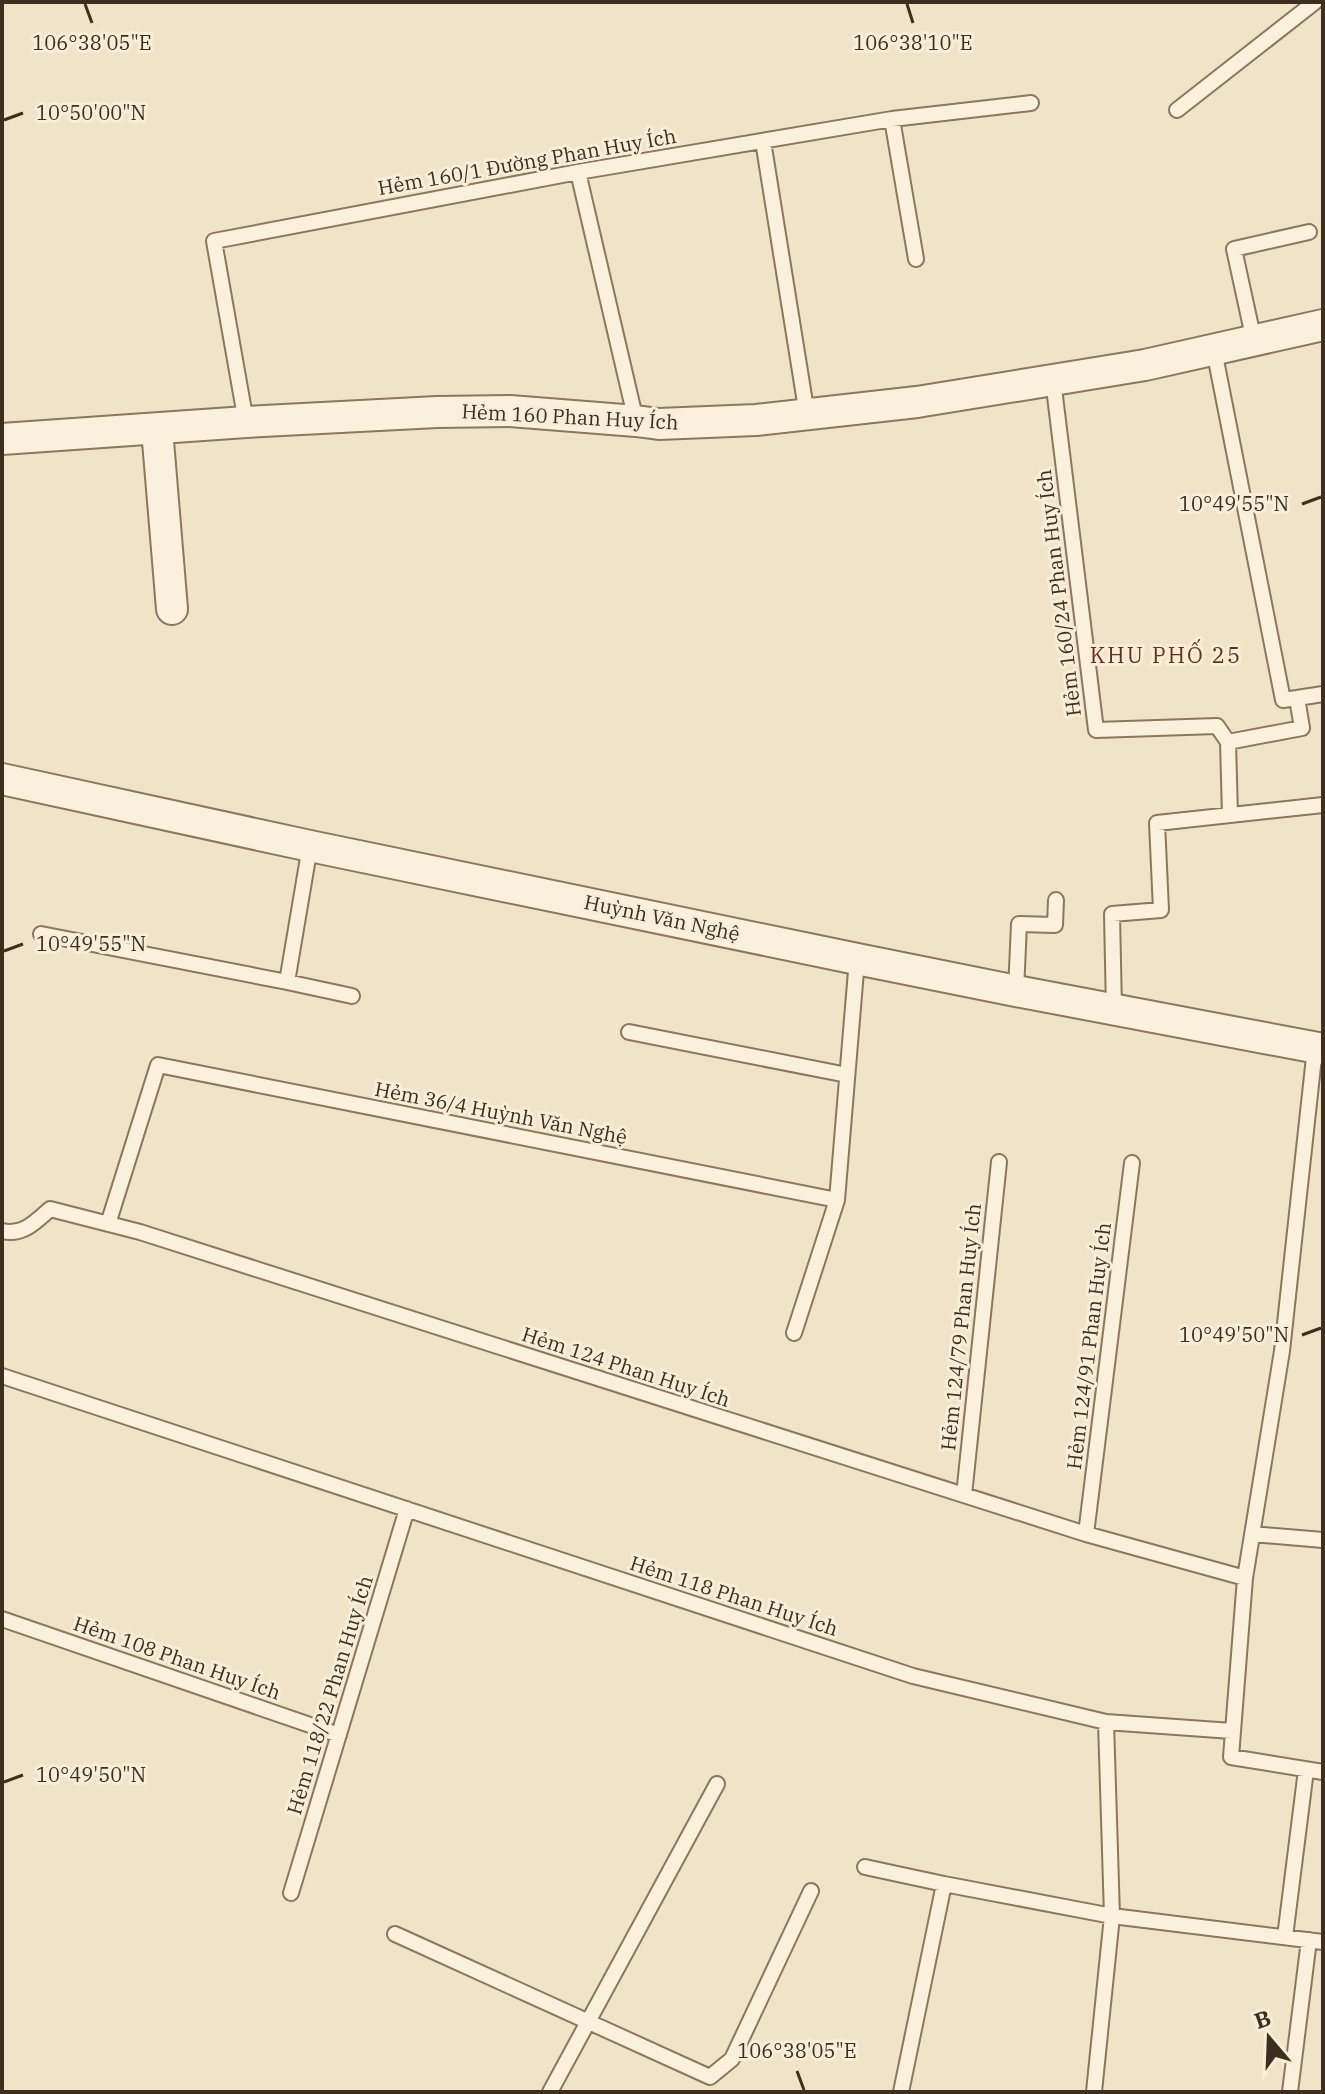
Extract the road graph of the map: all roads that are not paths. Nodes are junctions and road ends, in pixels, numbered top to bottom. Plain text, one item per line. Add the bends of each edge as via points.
1 (1315, 2) edge
2 (1031, 103) dead end
3 (1177, 110) dead end
4 (892, 119) junction
5 (763, 141) junction
6 (578, 172) junction
7 (1309, 232) dead end
8 (916, 259) dead end
9 (1323, 325) edge
10 (1254, 341) junction
11 (1214, 350) junction
12 (1053, 380) junction
13 (807, 415) junction
14 (636, 421) junction
15 (246, 422) junction
16 (157, 429) junction
17 (2, 439) edge
18 (172, 609) dead end
19 (1323, 694) edge
20 (1297, 698) junction
21 (1228, 742) junction
22 (2, 779) edge
23 (1323, 805) edge
24 (1230, 815) junction
25 (310, 846) junction
26 (1056, 900) dead end
27 (41, 934) dead end
28 (857, 959) junction
29 (287, 982) junction
30 (1016, 991) junction
31 (352, 996) dead end
32 (1114, 1010) junction
33 (629, 1032) dead end
34 (1319, 1048) edge
35 (847, 1075) junction
36 (999, 1162) dead end
37 (1132, 1163) dead end
38 (837, 1200) junction
39 (108, 1224) junction
40 (2, 1231) edge
41 (794, 1333) dead end
42 (2, 1376) edge
43 (964, 1495) junction
44 (407, 1509) junction
45 (1086, 1534) junction
46 (1252, 1534) junction
47 (1323, 1540) edge
48 (1245, 1578) junction
49 (2, 1619) edge
50 (1106, 1722) junction
51 (1232, 1731) junction
52 (339, 1735) junction
53 (1306, 1770) junction
54 (1323, 1772) edge
55 (717, 1784) dead end
56 (865, 1867) dead end
57 (944, 1884) junction
58 (811, 1891) dead end
59 (291, 1893) dead end
60 (1112, 1916) junction
61 (395, 1934) dead end
62 (1285, 1937) junction
63 (1316, 1941) edge
64 (589, 2021) junction
65 (550, 2092) edge
66 (901, 2092) edge
67 (1094, 2092) edge
68 (1290, 2092) edge

1 - 3 lane
2 - 4 lane, Hẻm 160/1 Đường Phan Huy Ích
4 - 5 lane, Hẻm 160/1 Đường Phan Huy Ích
4 - 8 lane
5 - 6 lane, Hẻm 160/1 Đường Phan Huy Ích
5 - 13 lane
6 - 14 lane
6 - 15 lane, Hẻm 160/1 Đường Phan Huy Ích via 214,241
7 - 10 lane via 1234,249
9 - 10 street, Hẻm 160 Phan Huy Ích
10 - 11 street, Hẻm 160 Phan Huy Ích
11 - 12 street, Hẻm 160 Phan Huy Ích
11 - 20 lane via 1283,700
12 - 13 street, Hẻm 160 Phan Huy Ích
12 - 21 lane, Hẻm 160/24 Phan Huy Ích via 1096,730 1217,726
13 - 14 street, Hẻm 160 Phan Huy Ích
14 - 15 street, Hẻm 160 Phan Huy Ích via 510,411
15 - 16 street, Hẻm 160 Phan Huy Ích
16 - 17 street, Hẻm 160 Phan Huy Ích
16 - 18 street
19 - 20 lane
20 - 21 lane via 1302,728
21 - 24 lane
22 - 25 street, Huỳnh Văn Nghệ
23 - 24 lane
24 - 32 lane via 1157,823 1161,910 1112,914
25 - 28 street, Huỳnh Văn Nghệ
25 - 29 lane
26 - 30 lane via 1055,925 1019,924
27 - 29 lane
28 - 30 street, Huỳnh Văn Nghệ
28 - 35 lane
29 - 31 lane
30 - 32 street, Huỳnh Văn Nghệ
32 - 34 street, Huỳnh Văn Nghệ
33 - 35 lane
34 - 46 lane via 1282,1351
35 - 38 lane
36 - 43 lane, Hẻm 124/79 Phan Huy Ích
37 - 45 lane, Hẻm 124/91 Phan Huy Ích
38 - 39 lane, Hẻm 36/4 Huỳnh Văn Nghệ via 158,1065
38 - 41 lane
39 - 40 lane, Hẻm 124 Phan Huy Ích via 50,1209 25,1230
39 - 43 lane, Hẻm 124 Phan Huy Ích
42 - 44 lane, Hẻm 118 Phan Huy Ích
43 - 45 lane, Hẻm 124 Phan Huy Ích
44 - 50 lane, Hẻm 118 Phan Huy Ích via 913,1676
44 - 52 lane, Hẻm 118/22 Phan Huy Ích
45 - 48 lane, Hẻm 124 Phan Huy Ích
46 - 47 lane
46 - 48 lane
48 - 51 lane
49 - 52 lane, Hẻm 108 Phan Huy Ích
50 - 51 lane, Hẻm 118 Phan Huy Ích
50 - 60 lane
51 - 53 lane via 1231,1757
52 - 59 lane, Hẻm 118/22 Phan Huy Ích
53 - 54 lane
53 - 62 lane
55 - 64 lane
56 - 57 lane
57 - 60 lane
57 - 66 lane
58 - 64 lane via 732,2059 710,2077
60 - 62 lane
60 - 67 lane
61 - 64 lane
62 - 63 lane
63 - 68 lane
64 - 65 lane

